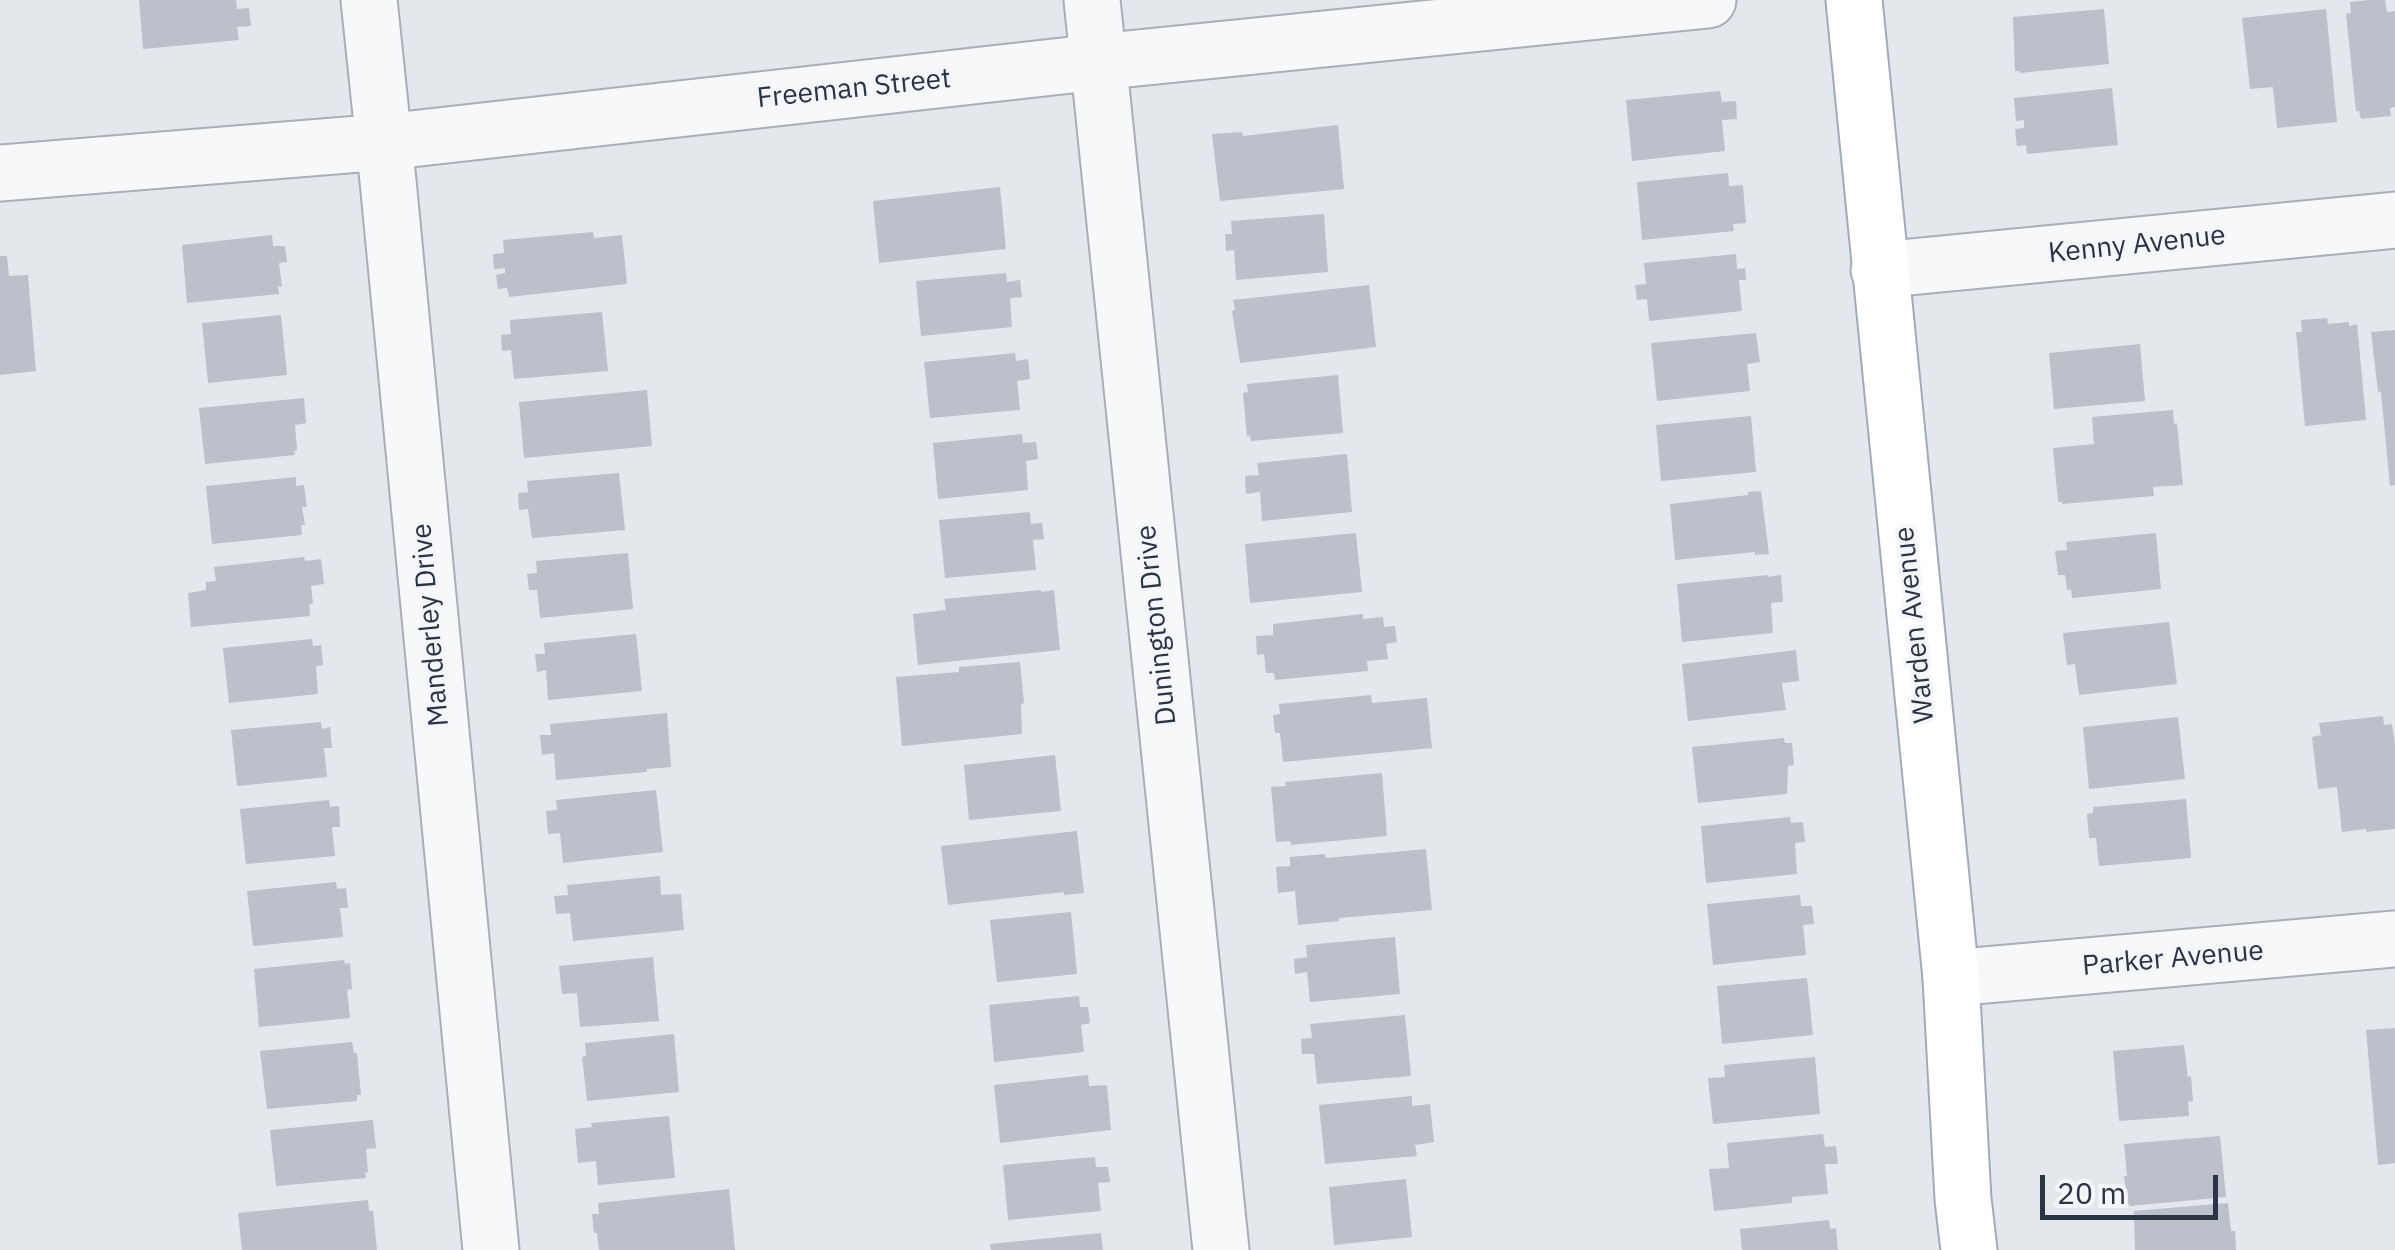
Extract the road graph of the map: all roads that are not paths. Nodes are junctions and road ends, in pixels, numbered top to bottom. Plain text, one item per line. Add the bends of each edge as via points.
1 (369, 0) edge
2 (1092, 0) edge
3 (1708, 0) edge
4 (1854, 0) edge
5 (1098, 62) junction
6 (384, 142) junction
7 (0, 173) edge
8 (2395, 220) edge
9 (1879, 270) junction
10 (2395, 938) edge
11 (1950, 978) junction
12 (491, 1250) edge
13 (1222, 1250) edge
14 (1969, 1250) edge

1 - 6 street, Manderley Drive
2 - 5 street, Dunington Drive
3 - 5 street, Freeman Street
4 - 9 main road, Warden Avenue
5 - 6 street, Freeman Street
5 - 13 street, Dunington Drive
6 - 7 street, Freeman Street
6 - 12 street, Manderley Drive
8 - 9 street, Kenny Avenue
9 - 11 main road, Warden Avenue
10 - 11 street, Parker Avenue
11 - 14 main road, Warden Avenue

